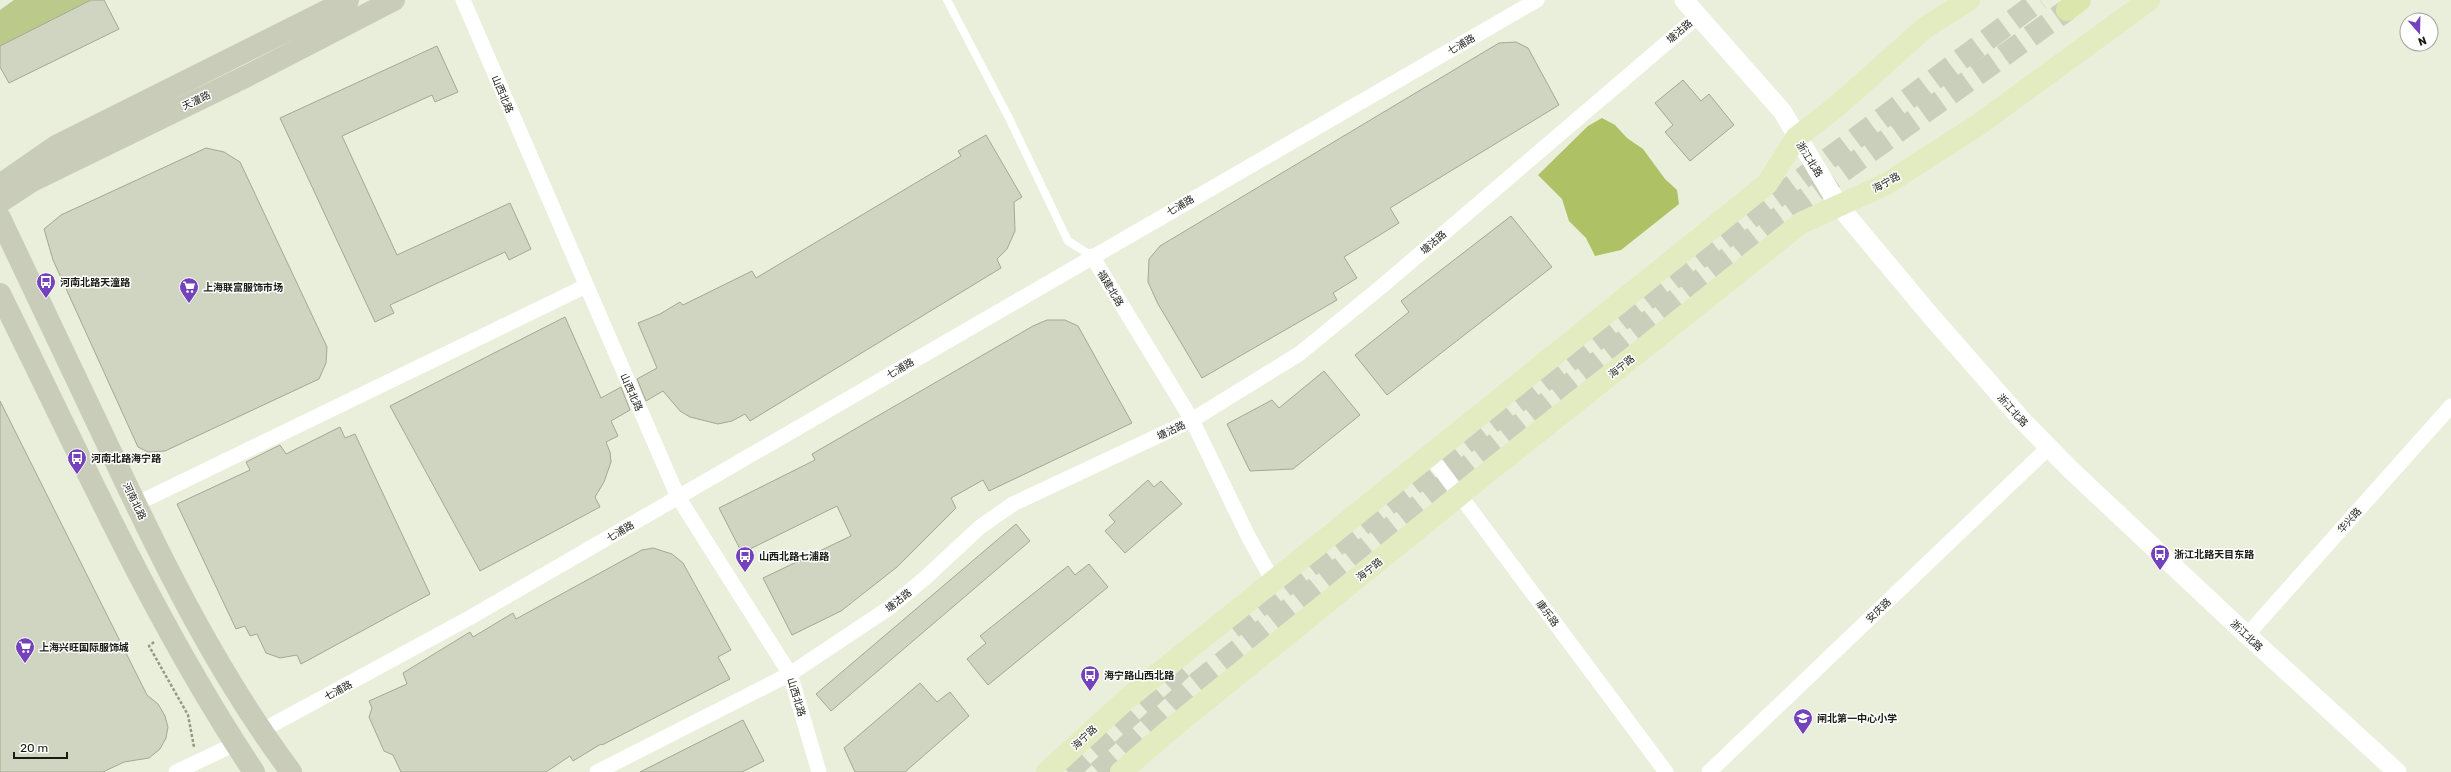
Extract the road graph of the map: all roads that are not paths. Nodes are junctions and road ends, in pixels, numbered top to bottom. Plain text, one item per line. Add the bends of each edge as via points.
1 (348, 0) edge
2 (394, 0) edge
3 (463, 0) edge
4 (947, 0) edge
5 (1537, 0) edge
6 (1684, 0) edge
7 (1969, 0) edge
8 (2149, 0) edge
9 (1698, 16) junction
10 (1796, 138) junction
11 (0, 194) edge
12 (0, 202) edge
13 (1839, 206) junction
14 (0, 218) edge
15 (1092, 256) junction
16 (586, 286) junction
17 (0, 294) edge
18 (2451, 406) edge
19 (1192, 420) junction
20 (2048, 448) junction
21 (1429, 454) junction
22 (1460, 495) junction
23 (678, 497) junction
24 (136, 504) junction
25 (1272, 581) junction
26 (2247, 635) junction
27 (790, 674) junction
28 (261, 731) junction
29 (235, 744) junction
30 (176, 772) edge
31 (254, 772) edge
32 (291, 772) edge
33 (597, 772) edge
34 (819, 772) edge
35 (1047, 772) edge
36 (1121, 772) edge
37 (1666, 772) edge
38 (1708, 772) edge
39 (2397, 772) edge

1 - 11 main road via 56,146 7,180
2 - 12 main road, 天潼路 via 32,181
3 - 16 street, 山西北路
4 - 15 lane, 福建北路 via 1008,116 1068,240
5 - 15 street, 七浦路
6 - 9 street, 浙江北路
7 - 10 main road, 海宁路 via 1926,28 1836,107
8 - 13 main road, 海宁路 via 1978,125 1886,184
9 - 10 street, 浙江北路 via 1782,111
9 - 19 street, 塘沽路 via 1329,331 1265,376
10 - 13 street, 浙江北路
10 - 21 main road, 海宁路 via 1767,184
13 - 20 street, 浙江北路 via 1930,315
13 - 22 main road, 海宁路 via 1801,224
14 - 24 main road, 河南北路
15 - 19 street, 福建北路
15 - 23 street, 七浦路
16 - 23 street, 山西北路
16 - 24 street
17 - 29 main road via 147,588
18 - 26 street, 华兴路
19 - 25 street, 福建北路
19 - 27 street, 塘沽路 via 1030,494 997,514 894,603
20 - 26 street, 浙江北路
20 - 38 street, 安庆路
21 - 22 street, 康乐路
21 - 25 main road, 海宁路
22 - 36 main road, 海宁路 via 1179,722
22 - 37 street, 康乐路
23 - 27 street, 山西北路
23 - 28 street, 七浦路 via 471,618
24 - 28 main road, 河南北路 via 202,634
25 - 35 main road, 海宁路 via 1098,723
26 - 39 street, 浙江北路
27 - 33 street, 塘沽路
27 - 34 street, 山西北路
28 - 32 main road, 河南北路
29 - 30 street
29 - 31 main road

